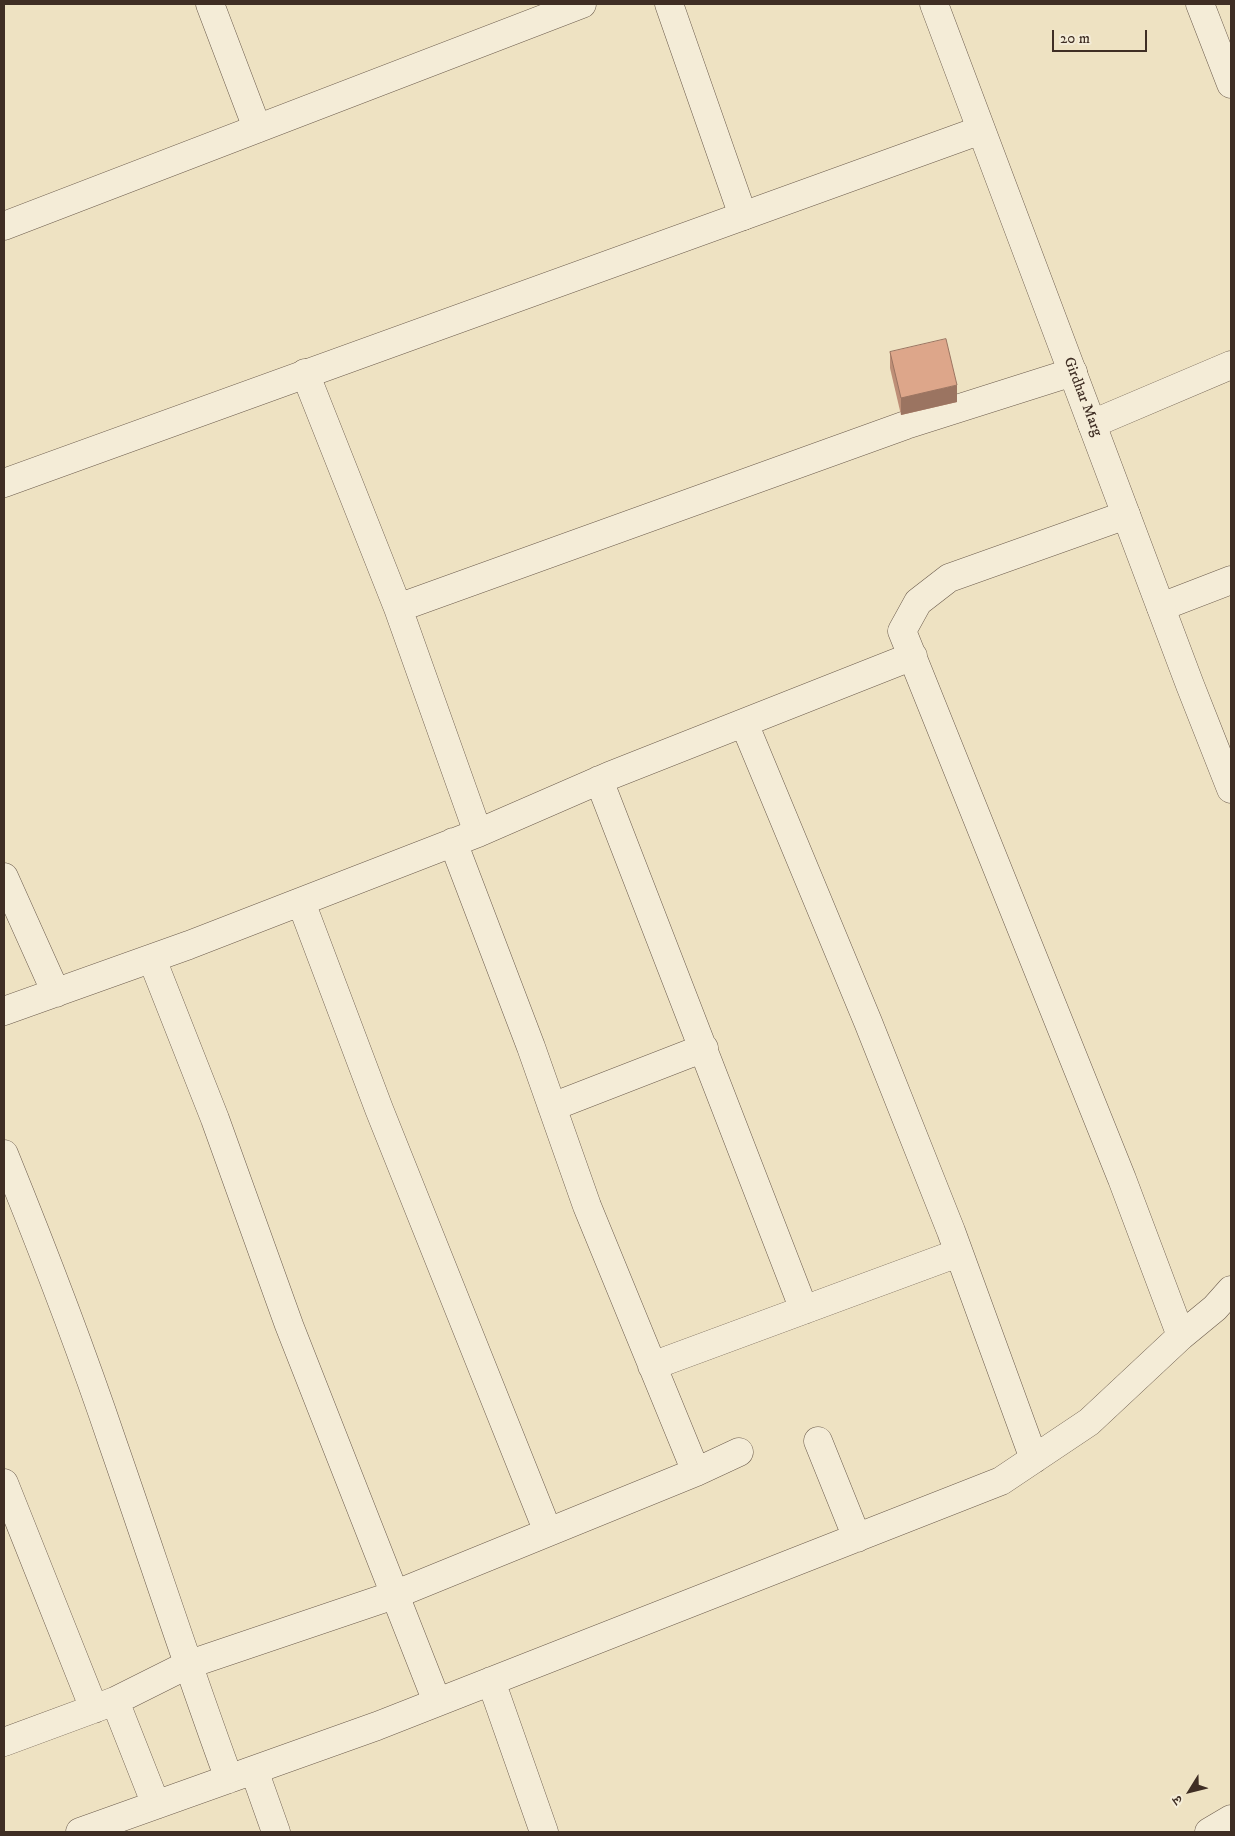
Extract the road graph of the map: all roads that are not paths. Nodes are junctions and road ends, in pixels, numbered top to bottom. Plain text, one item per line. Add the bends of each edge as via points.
1 (210, 4) edge
2 (582, 4) edge
3 (668, 4) edge
4 (934, 4) edge
5 (1200, 4) edge
6 (1231, 84) edge
7 (257, 128) junction
8 (982, 130) junction
9 (743, 216) junction
10 (4, 226) edge
11 (1231, 365) edge
12 (1073, 372) junction
13 (305, 373) junction
14 (1092, 424) junction
15 (4, 483) edge
16 (1126, 515) junction
17 (1231, 580) edge
18 (1161, 607) junction
19 (398, 608) junction
20 (913, 656) junction
21 (744, 723) junction
22 (599, 780) junction
23 (1231, 789) edge
24 (478, 833) junction
25 (453, 842) junction
26 (4, 877) edge
27 (301, 902) junction
28 (152, 958) junction
29 (56, 993) junction
30 (4, 1010) edge
31 (704, 1048) junction
32 (552, 1107) junction
33 (4, 1154) edge
34 (958, 1253) junction
35 (1231, 1290) edge
36 (804, 1310) junction
37 (1181, 1336) junction
38 (652, 1366) junction
39 (818, 1441) dead end
40 (739, 1452) dead end
41 (1034, 1459) junction
42 (696, 1472) junction
43 (4, 1483) edge
44 (548, 1532) junction
45 (857, 1538) junction
46 (394, 1595) junction
47 (187, 1665) junction
48 (491, 1681) junction
49 (437, 1702) junction
50 (105, 1705) junction
51 (4, 1742) edge
52 (241, 1775) junction
53 (156, 1805) junction
54 (1231, 1819) edge
55 (80, 1832) edge
56 (276, 1832) edge
57 (544, 1832) edge
58 (1209, 1832) edge

1 - 7 street
2 - 7 street
3 - 9 street
4 - 8 street, Girdhar Marg
5 - 6 street
7 - 10 street
8 - 9 street
8 - 12 street, Girdhar Marg
9 - 13 street
11 - 14 street
12 - 14 street, Girdhar Marg
12 - 19 street via 906,425
13 - 15 street
13 - 19 street
14 - 16 street, Girdhar Marg
16 - 18 street, Girdhar Marg
16 - 20 street via 949,578 918,602 902,631
17 - 18 street
18 - 23 street, Girdhar Marg
19 - 24 street
20 - 21 street
20 - 37 street via 1122,1178
21 - 22 street
21 - 34 street via 868,1022
22 - 24 street
22 - 31 street
24 - 25 street
25 - 27 street
25 - 32 street
26 - 29 street
27 - 28 street
27 - 44 street via 379,1109
28 - 29 street
28 - 46 street
29 - 30 street
31 - 32 street
31 - 36 street
32 - 38 street via 587,1206
33 - 47 street via 113,1442
34 - 36 street
34 - 41 street
35 - 37 street
36 - 38 street
37 - 41 street via 1089,1422
38 - 42 street
39 - 45 street
40 - 42 street
41 - 45 street via 1000,1481
42 - 44 street
43 - 50 street
44 - 46 street
45 - 48 street
46 - 47 street
46 - 49 street
47 - 50 street
47 - 52 street
48 - 49 street
48 - 57 street
49 - 52 street
50 - 51 street
50 - 53 street
52 - 53 street
52 - 56 street
53 - 55 street
54 - 58 street

